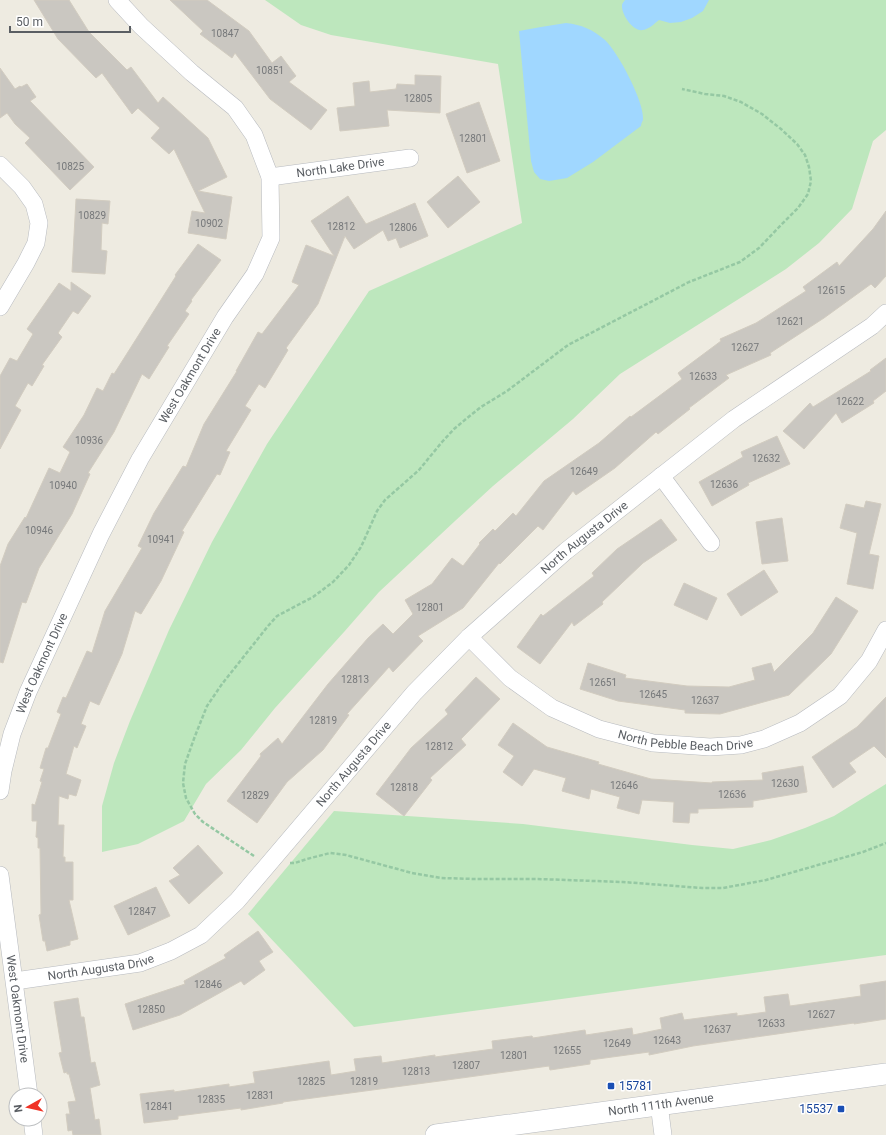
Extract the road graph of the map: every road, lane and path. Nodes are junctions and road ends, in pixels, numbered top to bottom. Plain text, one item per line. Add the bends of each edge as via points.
1 (117, 0) edge
2 (410, 158) dead end
3 (0, 165) edge
4 (270, 177) junction
5 (0, 308) edge
6 (886, 312) edge
7 (661, 476) junction
8 (711, 543) dead end
9 (886, 630) edge
10 (469, 637) junction
11 (0, 790) edge
12 (0, 875) edge
13 (15, 981) junction
14 (886, 1074) edge
15 (28, 1087) edge
16 (659, 1104) junction
17 (436, 1135) edge
18 (663, 1135) edge

1 - 4 street, West Oakmont Drive via 187,68 235,108 254,135
2 - 4 street, North Lake Drive
3 - 5 street via 34,204 39,223 36,243
4 - 11 street, West Oakmont Drive via 271,238 255,274 225,317 148,445 101,534 28,692 12,734
6 - 7 street, North Augusta Drive via 872,326 734,419
7 - 8 street
7 - 10 street, North Augusta Drive via 566,551
9 - 10 street, North Pebble Beach Drive via 869,661 840,696 800,723 764,739 741,745 710,747 653,743 599,729 552,708 510,678
10 - 13 street, North Augusta Drive via 414,693 237,901 200,935 171,951 140,963
12 - 13 street, West Oakmont Drive
13 - 15 street, West Oakmont Drive
14 - 16 street, North 111th Avenue
16 - 17 street, North 111th Avenue
16 - 18 street

